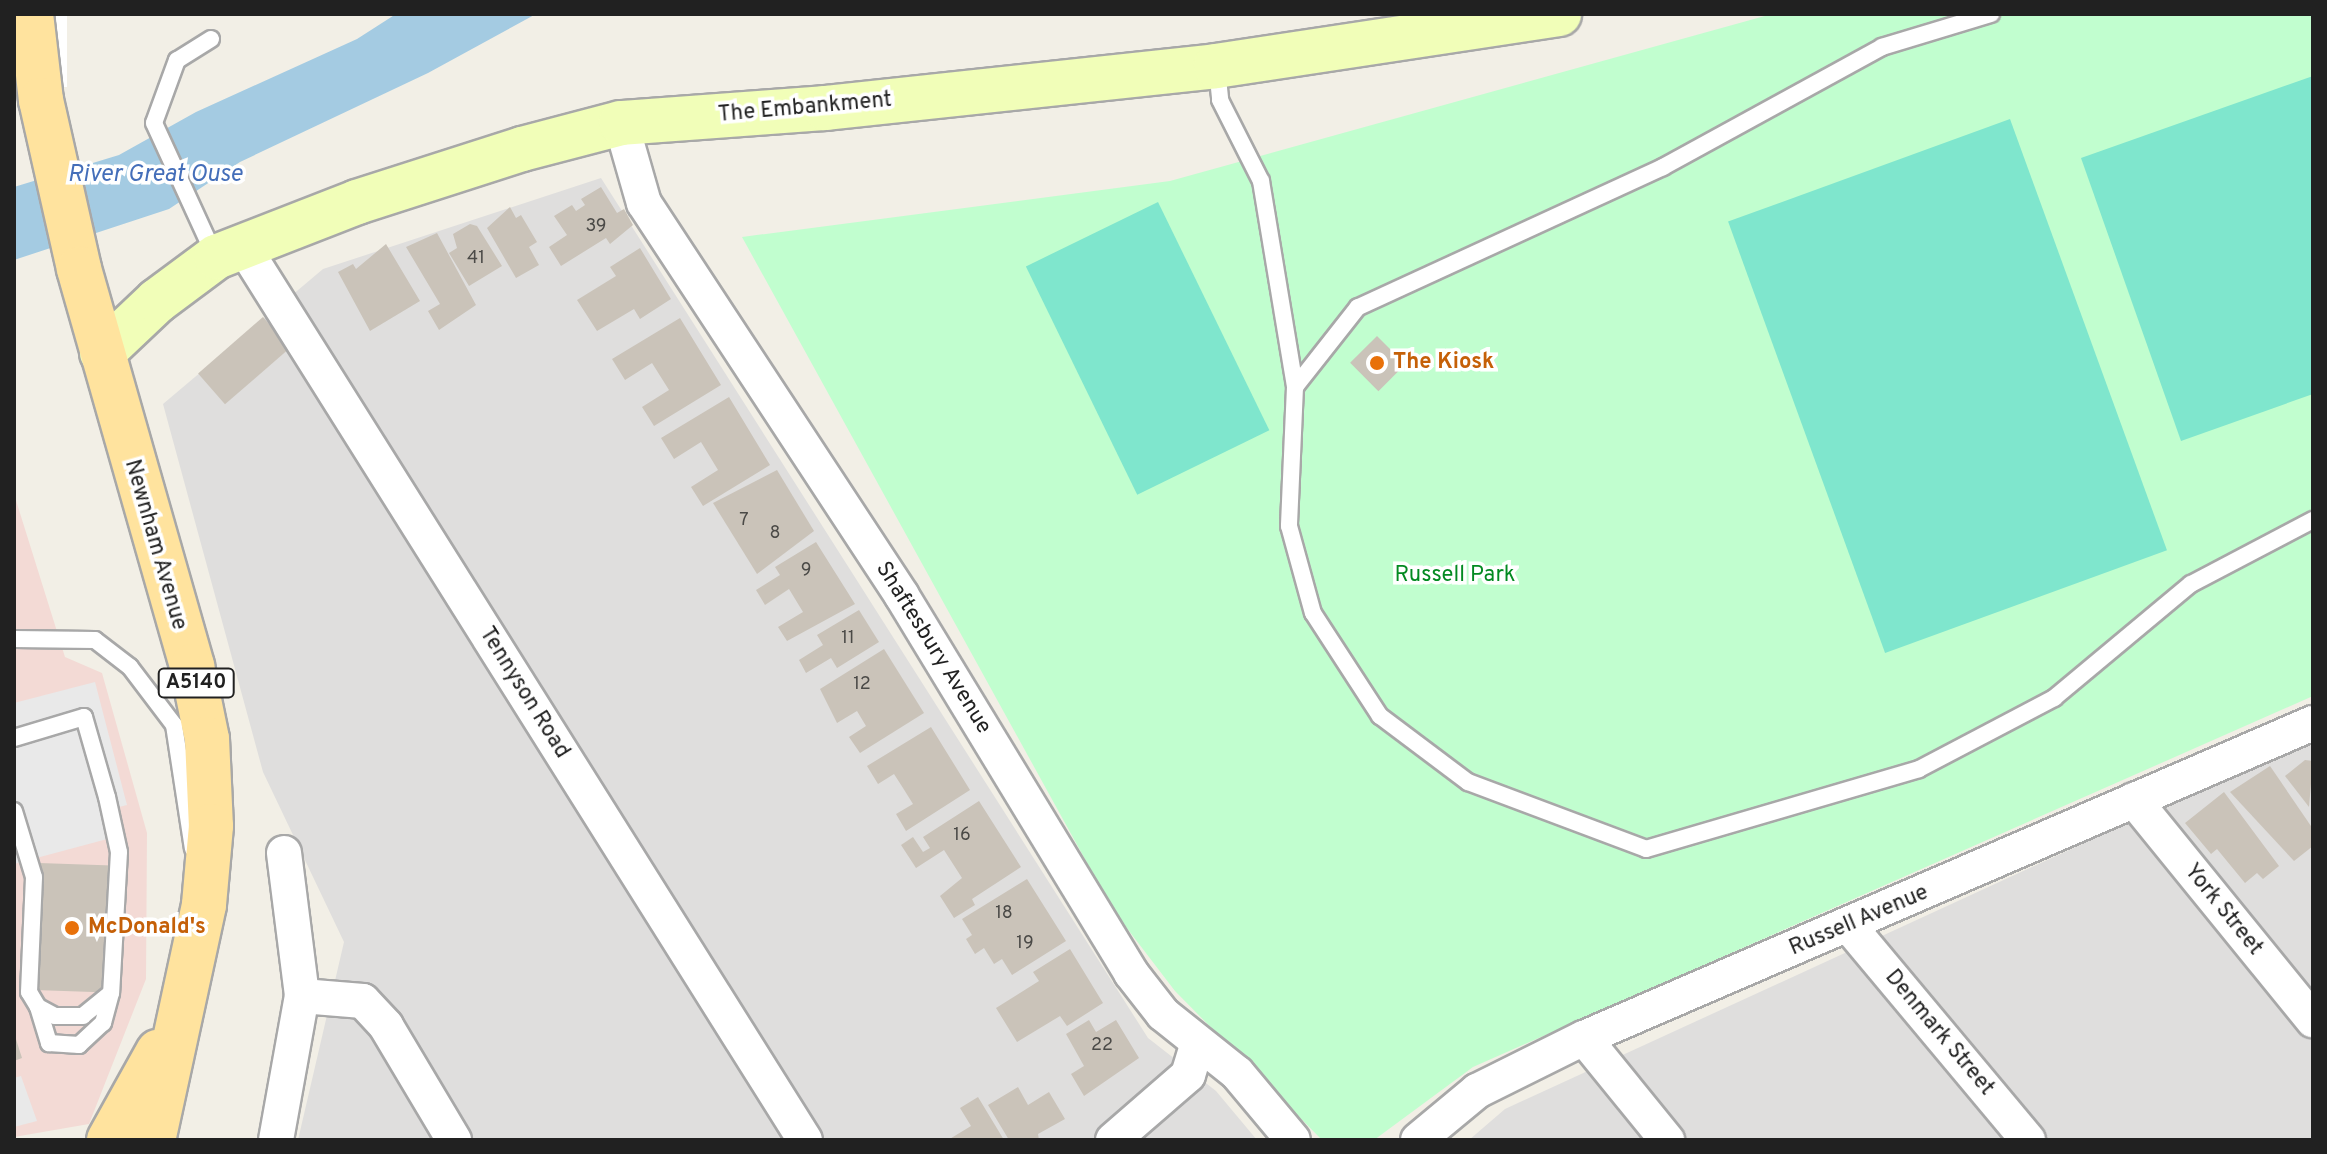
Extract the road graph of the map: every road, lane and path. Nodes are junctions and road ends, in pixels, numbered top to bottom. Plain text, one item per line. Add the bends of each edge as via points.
1 (31, 14) edge
2 (1559, 14) edge
3 (1991, 14) edge
4 (211, 39) dead end
5 (1216, 66) junction
6 (621, 123) junction
7 (230, 252) junction
8 (102, 353) junction
9 (1295, 387) junction
10 (2313, 520) edge
11 (22, 638) edge
12 (14, 654) edge
13 (2313, 723) edge
14 (14, 738) edge
15 (2134, 800) junction
16 (14, 811) edge
17 (284, 853) dead end
18 (204, 905) junction
19 (1849, 926) junction
20 (111, 993) junction
21 (302, 996) junction
22 (38, 1007) junction
23 (2313, 1020) edge
24 (175, 1022) junction
25 (1584, 1038) junction
26 (1197, 1045) junction
27 (109, 1140) edge
28 (153, 1140) edge
29 (276, 1140) edge
30 (454, 1140) edge
31 (805, 1140) edge
32 (1113, 1140) edge
33 (1293, 1140) edge
34 (1418, 1140) edge
35 (1667, 1140) edge
36 (2028, 1140) edge

1 - 8 main road, A5140 via 53,154
2 - 5 street, The Embankment
3 - 9 lane via 1882,47 1663,167 1358,307
4 - 7 lane via 177,60 154,123 185,199
5 - 6 street, The Embankment via 825,108
5 - 9 lane via 1220,100 1261,181
6 - 7 street, The Embankment via 357,202
6 - 26 street, Shaftesbury Avenue via 644,203 690,277 902,596 1131,973 1163,1014
7 - 8 street, The Embankment via 157,301
7 - 31 street, Tennyson Road
8 - 18 main road, Newnham Avenue / A5140 via 201,705 211,826
9 - 10 lane via 1289,526 1313,613 1380,716 1468,782 1646,849 1919,769 2054,698 2191,584
11 - 12 lane
11 - 18 lane via 95,640 130,667 174,725
13 - 15 street, Russell Avenue
14 - 20 lane via 84,717 119,852
15 - 19 street, Russell Avenue
15 - 23 street, York Street
16 - 22 lane via 34,877 29,992
17 - 21 street
18 - 24 main road, Newnham Avenue / A5140
19 - 25 street, Russell Avenue
19 - 36 street, Denmark Street
20 - 22 lane via 83,1016 55,1016
20 - 22 lane via 103,1023 79,1045 49,1043
21 - 29 street
21 - 30 street via 363,1001 386,1026
24 - 27 main road, Newnham Avenue / A5140
24 - 28 main road, Newnham Avenue / A5140
25 - 34 street, Russell Avenue via 1477,1091
25 - 35 street
26 - 32 street via 1188,1075
26 - 33 street, Shaftesbury Avenue via 1237,1073

